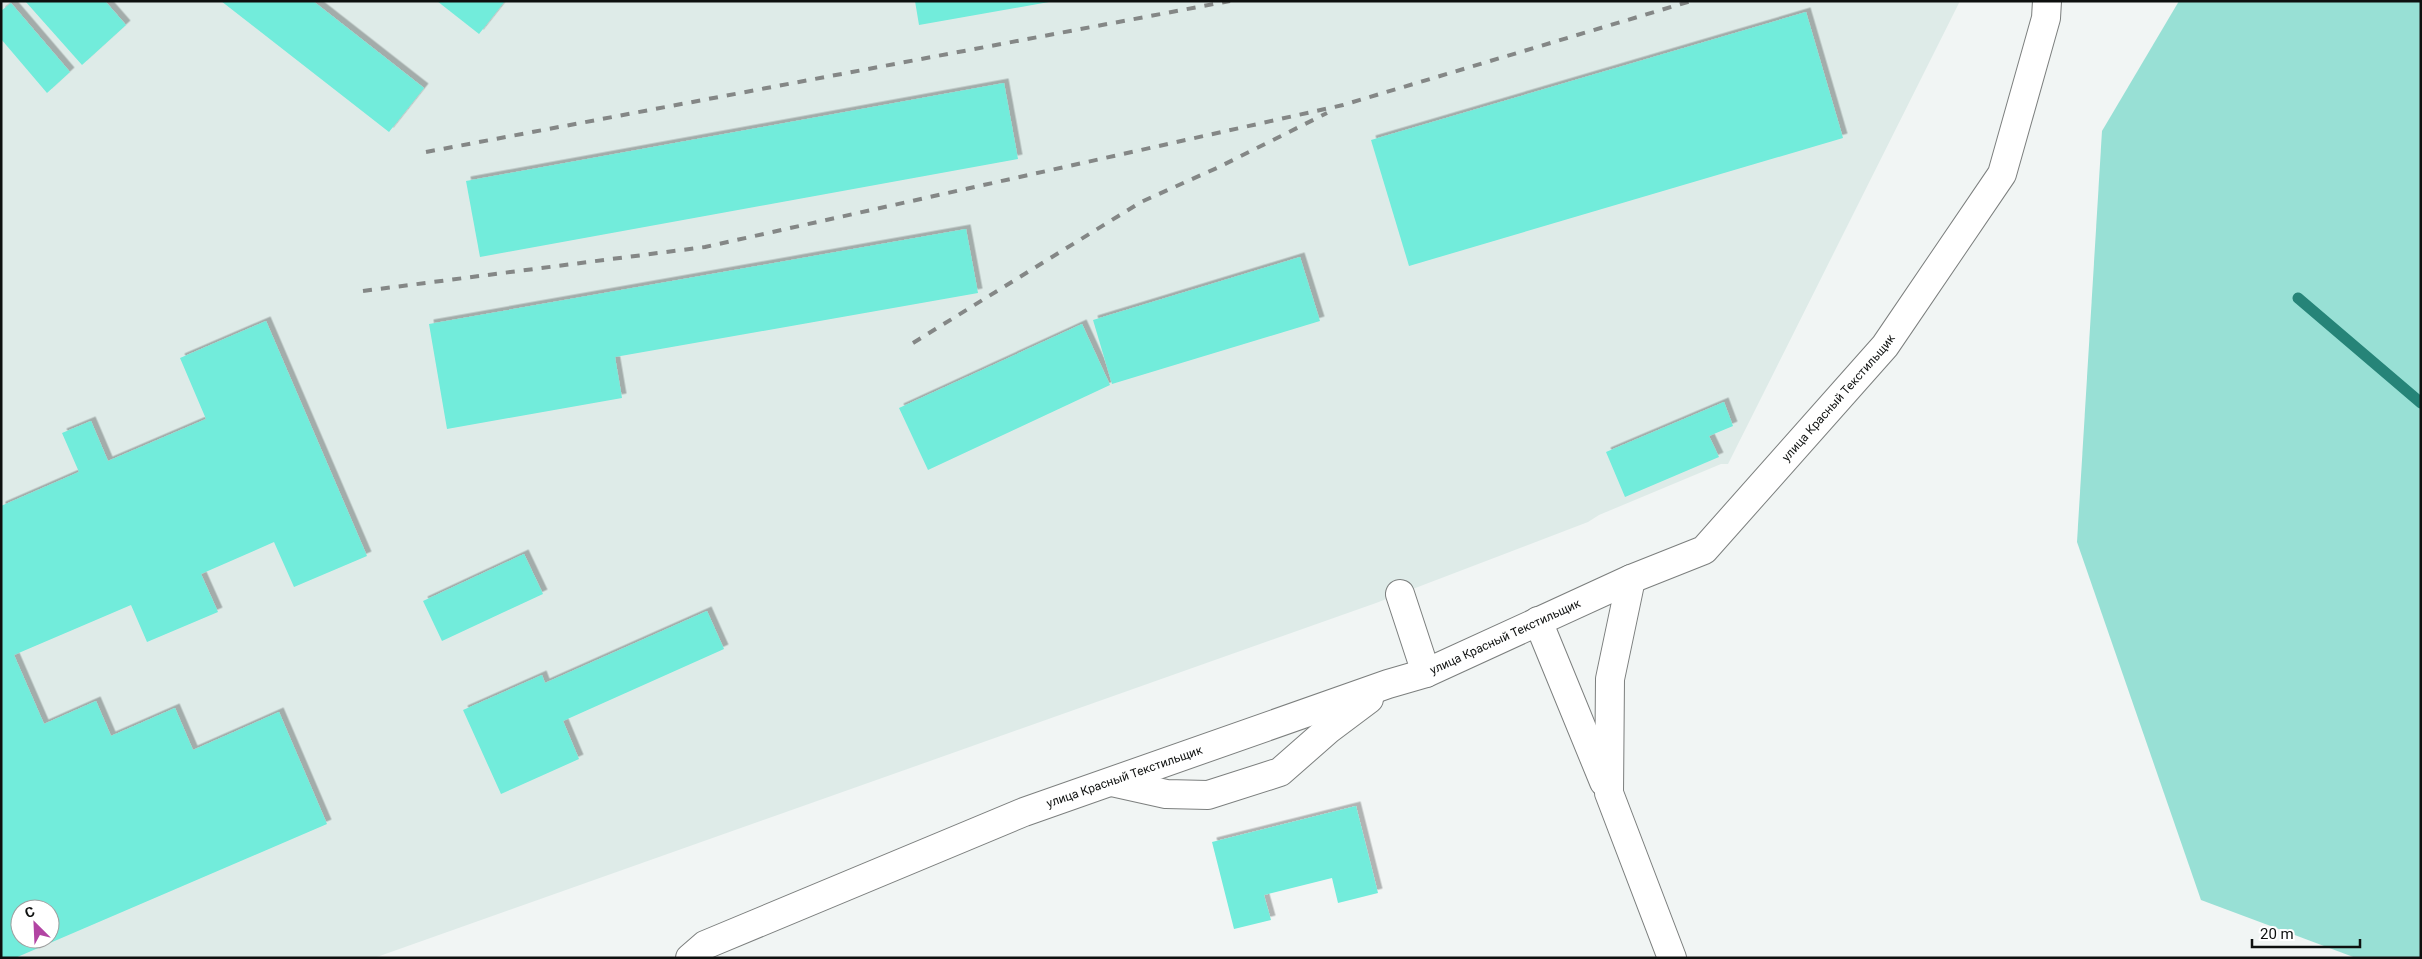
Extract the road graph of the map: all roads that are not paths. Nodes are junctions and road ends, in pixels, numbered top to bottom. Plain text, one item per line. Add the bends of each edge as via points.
1 (2047, 1) edge
2 (1631, 579) junction
3 (1400, 594) dead end
4 (1538, 621) junction
5 (1426, 673) junction
6 (1388, 684) junction
7 (1112, 782) junction
8 (1609, 793) junction
9 (690, 958) edge
10 (1672, 958) edge

1 - 2 street, улица Красный Текстильщик via 2046,18 2002,174 1885,346 1704,550
2 - 4 street, улица Красный Текстильщик
2 - 8 street via 1610,679
3 - 5 street
4 - 5 street, улица Красный Текстильщик
4 - 8 street
5 - 6 street, улица Красный Текстильщик
6 - 7 street, улица Красный Текстильщик
6 - 7 street via 1280,772 1208,795 1166,794
7 - 9 street, улица Красный Текстильщик via 1024,812 875,873 705,945
8 - 10 street

